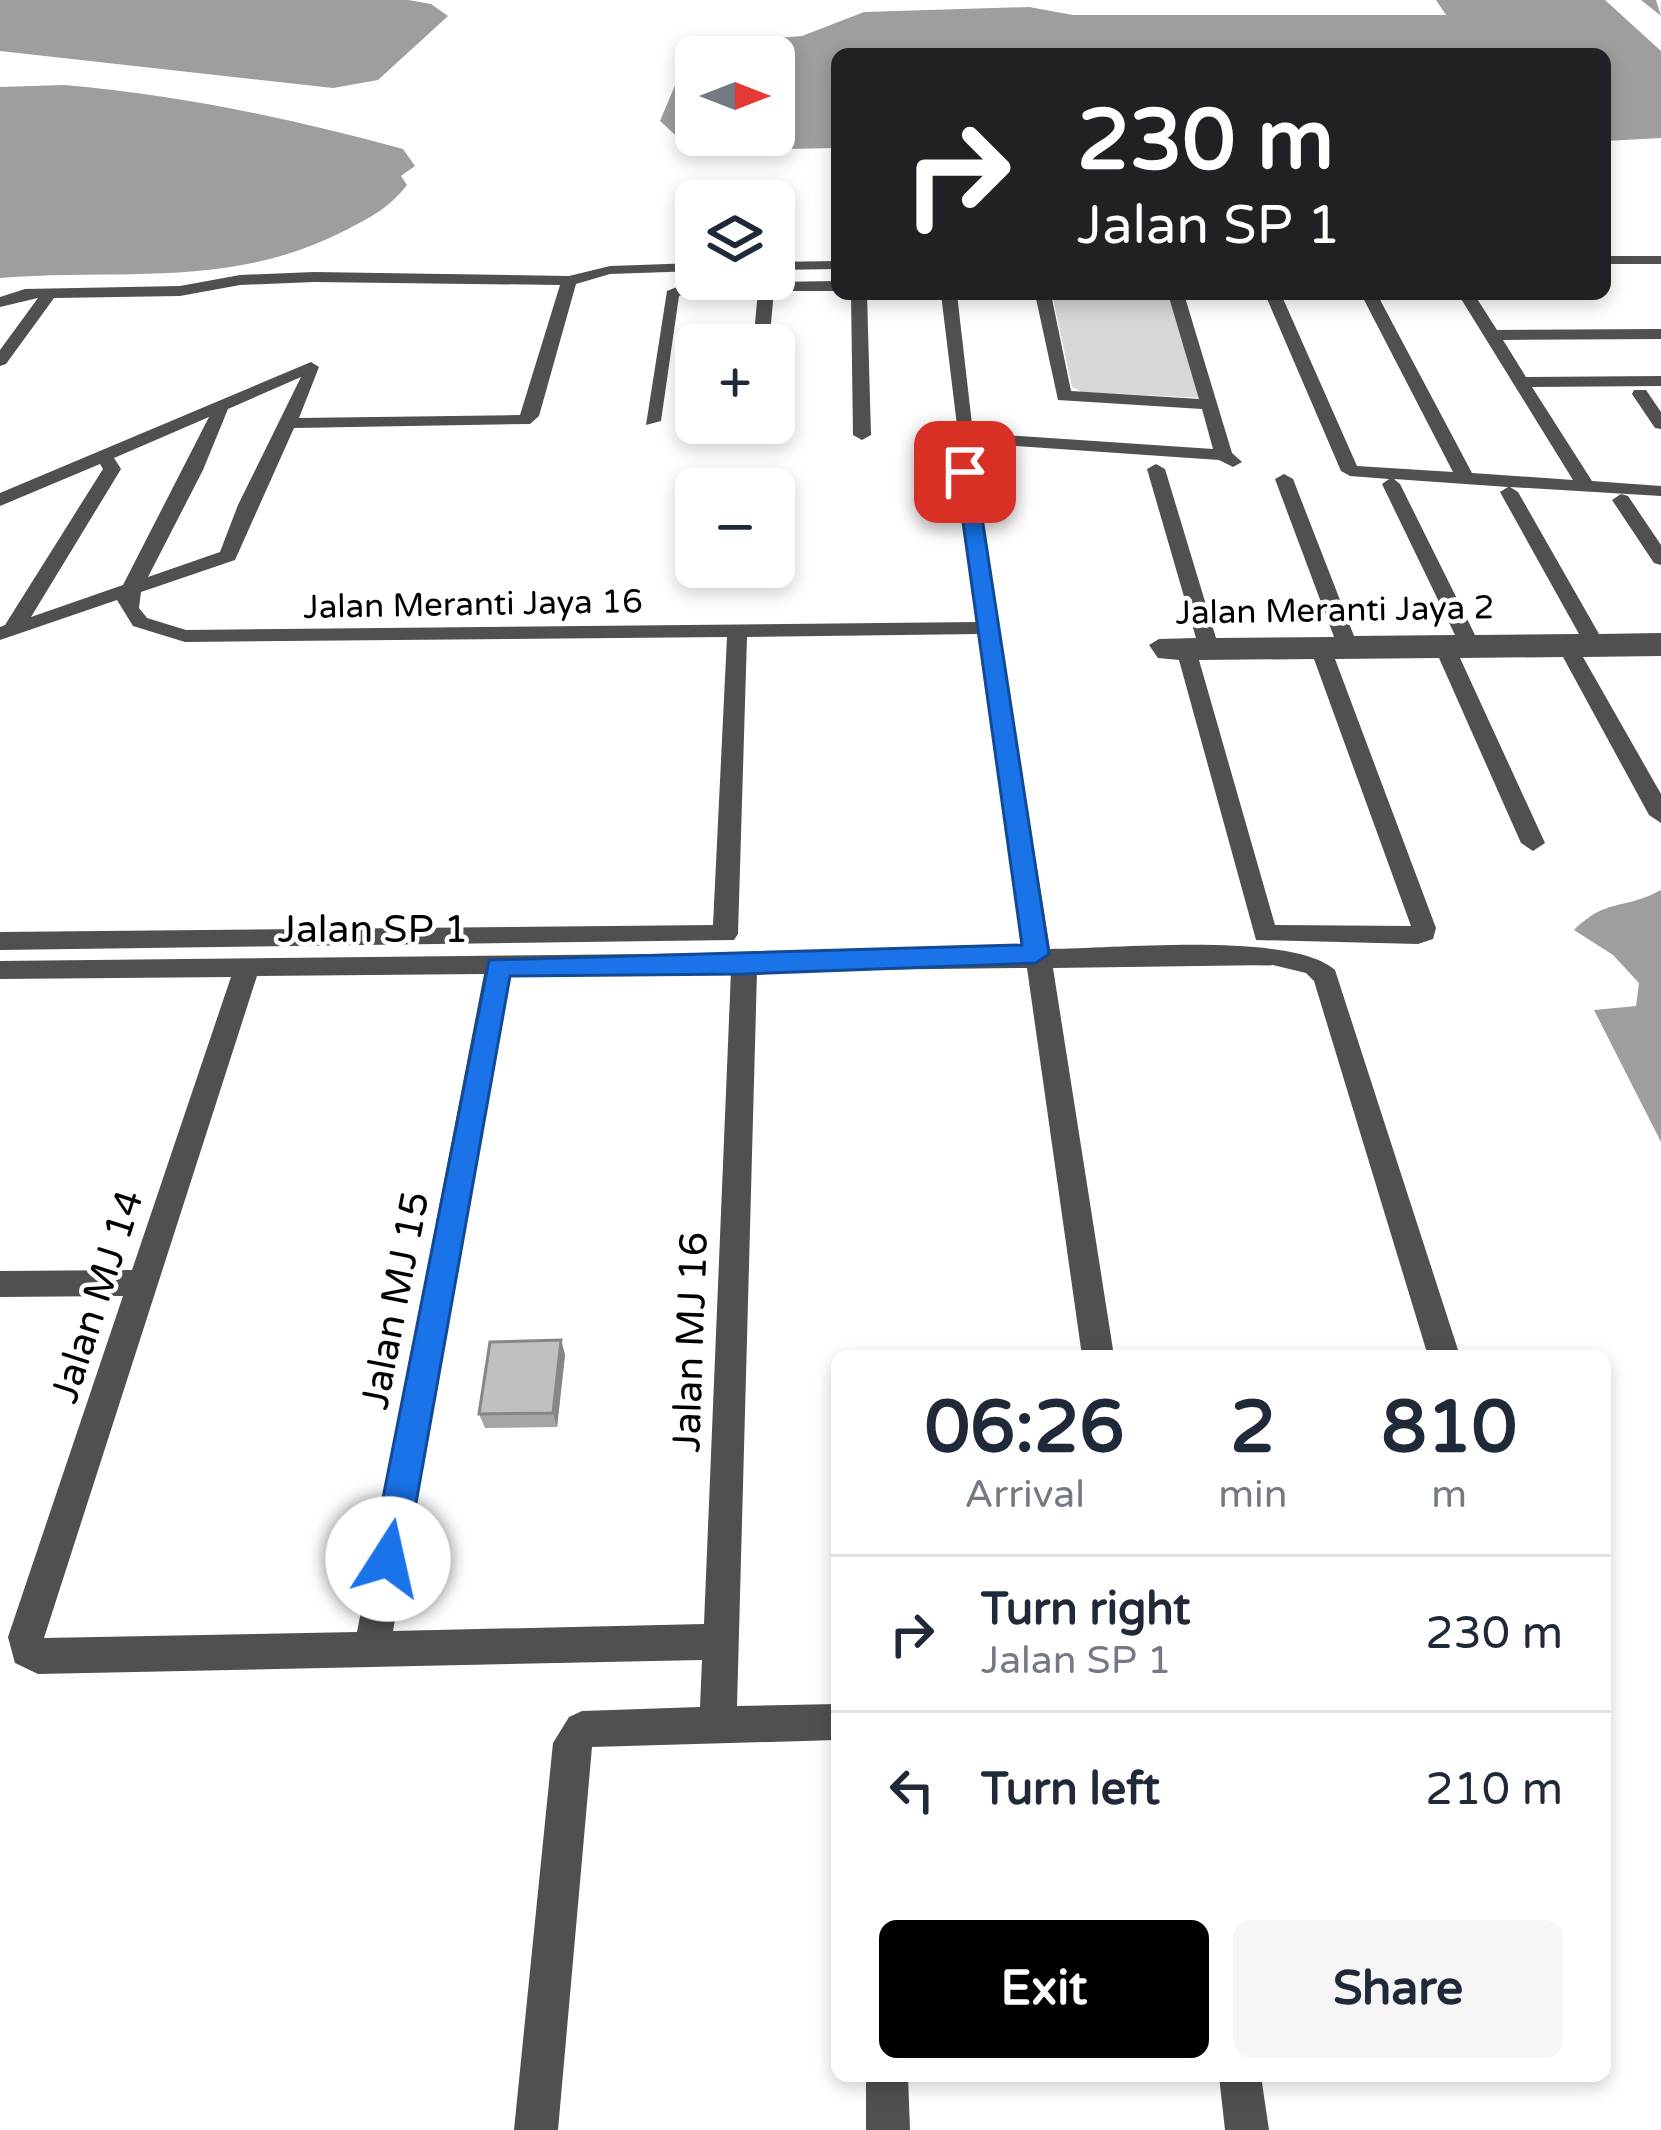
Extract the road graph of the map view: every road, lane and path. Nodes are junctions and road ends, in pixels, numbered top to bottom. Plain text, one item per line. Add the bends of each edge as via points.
1 (1611, 264) edge
2 (1661, 264) edge
3 (831, 269) edge
4 (675, 270) edge
5 (675, 271) edge
6 (795, 273) edge
7 (590, 276) junction
8 (795, 280) edge
9 (568, 281) junction
10 (831, 285) edge
11 (50, 293) junction
12 (675, 293) edge
13 (26, 294) junction
14 (2, 300) edge
15 (859, 300) edge
16 (950, 300) edge
17 (1044, 300) edge
18 (1178, 300) edge
19 (1276, 300) edge
20 (1372, 300) edge
21 (1470, 300) edge
22 (1, 323) edge
23 (1492, 334) junction
24 (1661, 334) edge
25 (0, 361) edge
26 (1661, 381) edge
27 (1522, 382) junction
28 (1640, 394) dead end
29 (221, 404) junction
30 (1212, 405) junction
31 (652, 421) dead end
32 (287, 423) junction
33 (1661, 424) edge
34 (862, 435) dead end
35 (103, 455) junction
36 (1156, 469) dead end
37 (965, 472) dead end
38 (1466, 479) junction
39 (1284, 484) dead end
40 (1391, 484) dead end
41 (1586, 486) junction
42 (1661, 491) edge
43 (1509, 492) dead end
44 (0, 500) edge
45 (1622, 500) dead end
46 (1661, 559) edge
47 (131, 592) junction
48 (987, 628) junction
49 (737, 633) junction
50 (5, 635) edge
51 (1661, 638) edge
52 (1592, 639) junction
53 (1468, 640) junction
54 (1346, 642) junction
55 (1533, 645) junction
56 (1197, 648) junction
57 (1569, 650) junction
58 (1661, 650) edge
59 (1445, 651) junction
60 (1322, 652) junction
61 (1649, 771) edge
62 (1661, 815) edge
63 (1533, 843) dead end
64 (0, 927) edge
65 (725, 927) junction
66 (0, 941) edge
67 (1034, 957) junction
68 (744, 965) junction
69 (498, 967) junction
70 (248, 968) junction
71 (0, 970) edge
72 (145, 1283) junction
73 (0, 1284) edge
74 (1096, 1350) edge
75 (1442, 1350) edge
76 (721, 1642) junction
77 (372, 1648) junction
78 (831, 1722) edge
79 (718, 1723) junction
80 (887, 2082) edge
81 (1241, 2082) edge
82 (536, 2130) edge
83 (888, 2130) edge
84 (1247, 2130) edge

1 - 2 street
3 - 6 street
4 - 7 street
5 - 7 street
7 - 9 street
8 - 10 street
9 - 11 street via 314,277
9 - 32 street via 524,420
11 - 13 street
11 - 25 street
12 - 31 street
13 - 14 street
13 - 22 street
15 - 34 street
16 - 30 street via 965,438 1228,459
17 - 30 street via 1064,395
18 - 30 street
19 - 38 street via 1350,471
20 - 38 street
21 - 23 street
23 - 24 street
23 - 27 street
26 - 27 street
27 - 41 street
28 - 33 street
29 - 32 street via 309,365
29 - 35 street
29 - 47 street
32 - 47 street via 228,556
35 - 44 street
35 - 50 street via 112,469
36 - 56 street
37 - 48 street
38 - 41 street
39 - 54 street
40 - 53 street
41 - 42 street
43 - 52 street
45 - 46 street
47 - 49 street, Jalan Meranti Jaya 16 via 129,609 140,622 185,636
47 - 50 street via 115,604
48 - 49 street, Jalan Meranti Jaya 16
48 - 67 street
49 - 65 street
51 - 52 street, Jalan Meranti Jaya 2
52 - 55 street, Jalan Meranti Jaya 2
53 - 54 street, Jalan Meranti Jaya 2
53 - 55 street, Jalan Meranti Jaya 2
54 - 56 street, Jalan Meranti Jaya 2
55 - 57 street, Jalan Meranti Jaya 2
55 - 59 street, Jalan Meranti Jaya 2
56 - 60 street, Jalan Meranti Jaya 2
56 - 60 street via 1265,934 1424,932
57 - 58 street, Jalan Meranti Jaya 2
57 - 61 street
59 - 60 street, Jalan Meranti Jaya 2
59 - 63 street
61 - 62 street
64 - 65 street
65 - 66 street
67 - 68 street, Jalan SP 1
67 - 74 street
67 - 75 street, Jalan SP 1 via 1274,956 1315,966 1326,977
68 - 69 street, Jalan SP 1
68 - 76 street, Jalan MJ 16
69 - 70 street, Jalan SP 1
69 - 77 street, Jalan MJ 15
70 - 71 street, Jalan SP 1
70 - 72 street, Jalan MJ 14
72 - 73 street
72 - 77 street, Jalan MJ 14 via 28,1650 38,1656
76 - 77 street
76 - 79 street, Jalan MJ 16
78 - 79 street
79 - 82 street via 582,1730 572,1743
80 - 83 street
81 - 84 street

